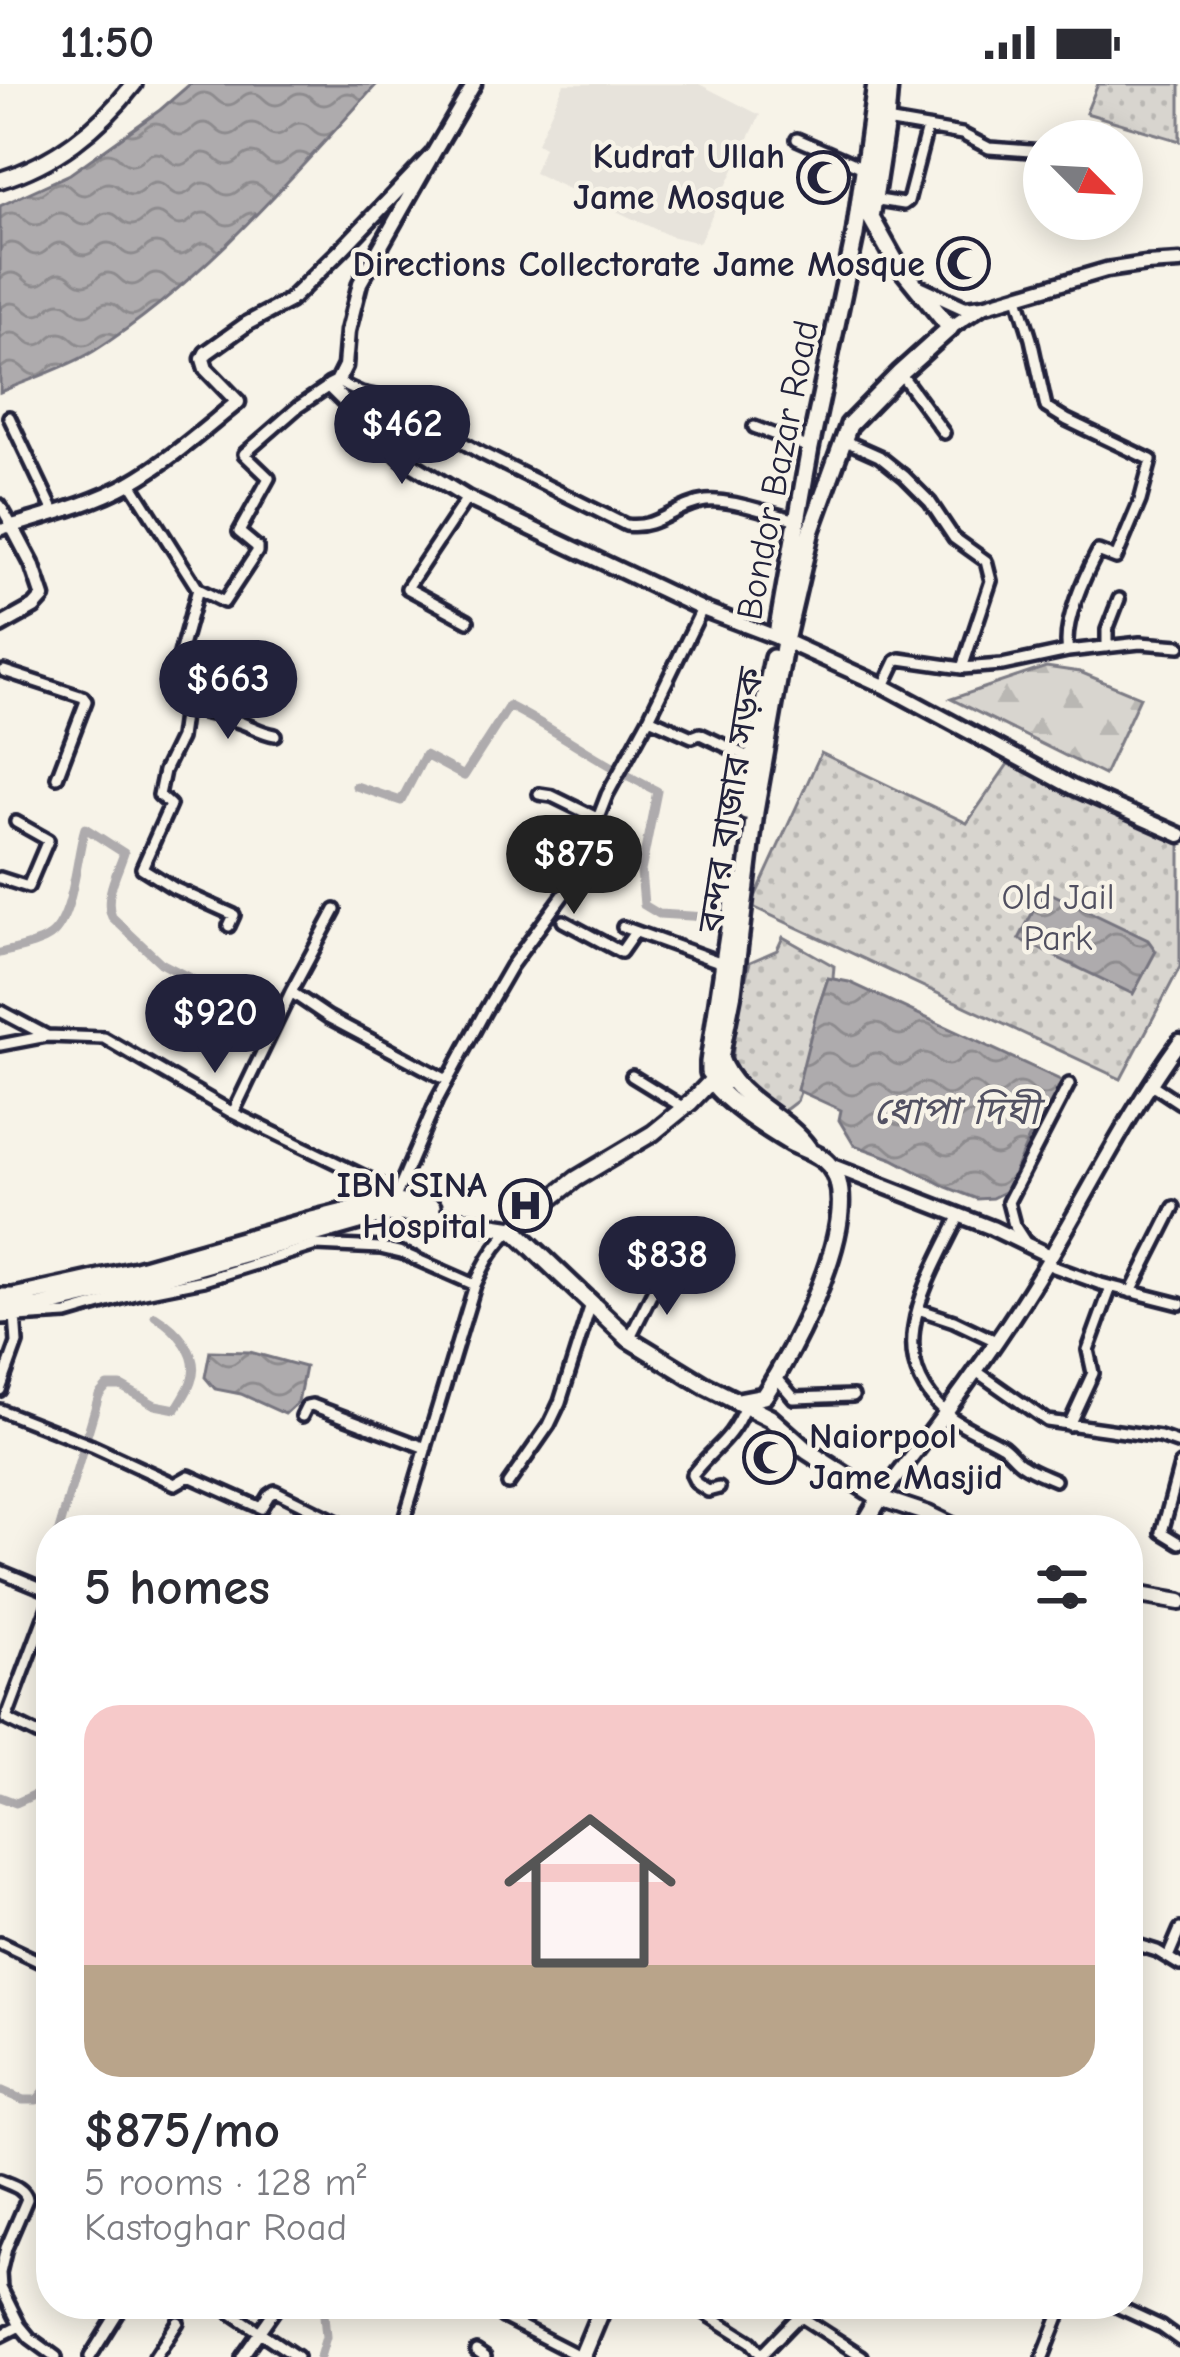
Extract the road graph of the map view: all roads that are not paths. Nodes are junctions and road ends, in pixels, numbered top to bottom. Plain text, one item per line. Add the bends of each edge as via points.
1 (132, 84) edge
2 (474, 84) edge
3 (876, 84) edge
4 (889, 84) edge
5 (886, 122) junction
6 (927, 128) junction
7 (797, 140) dead end
8 (1023, 150) edge
9 (434, 154) junction
10 (866, 169) junction
11 (4, 174) edge
12 (872, 199) junction
13 (1180, 262) edge
14 (913, 284) junction
15 (1018, 297) junction
16 (983, 306) junction
17 (950, 328) junction
18 (900, 373) junction
19 (333, 384) junction
20 (9, 416) dead end
21 (754, 427) dead end
22 (944, 433) dead end
23 (843, 440) junction
24 (810, 448) junction
25 (131, 483) junction
26 (467, 498) junction
27 (0, 505) edge
28 (55, 514) junction
29 (799, 520) junction
30 (6, 528) edge
31 (199, 589) junction
32 (1118, 599) dead end
33 (702, 609) junction
34 (468, 621) dead end
35 (0, 626) edge
36 (781, 639) junction
37 (1180, 646) edge
38 (1107, 647) junction
39 (1068, 651) junction
40 (962, 668) junction
41 (1, 671) edge
42 (884, 686) junction
43 (184, 708) junction
44 (649, 718) junction
45 (275, 735) dead end
46 (752, 759) junction
47 (57, 777) dead end
48 (539, 794) dead end
49 (597, 818) junction
50 (16, 822) dead end
51 (1180, 835) edge
52 (0, 878) edge
53 (335, 910) dead end
54 (563, 921) dead end
55 (229, 926) dead end
56 (623, 927) dead end
57 (635, 932) junction
58 (724, 964) junction
59 (291, 992) junction
60 (0, 1011) edge
61 (47, 1036) junction
62 (1180, 1041) edge
63 (0, 1046) edge
64 (632, 1076) dead end
65 (447, 1080) junction
66 (1070, 1084) dead end
67 (1151, 1084) junction
68 (722, 1088) junction
69 (697, 1096) junction
70 (1180, 1102) edge
71 (684, 1108) junction
72 (233, 1113) junction
73 (830, 1165) junction
74 (391, 1201) junction
75 (1174, 1207) dead end
76 (958, 1216) junction
77 (492, 1225) junction
78 (513, 1229) junction
79 (1025, 1242) junction
80 (1048, 1260) junction
81 (661, 1275) dead end
82 (475, 1285) junction
83 (1111, 1287) junction
84 (1131, 1292) junction
85 (591, 1304) junction
86 (1180, 1304) edge
87 (7, 1308) edge
88 (918, 1310) junction
89 (629, 1339) junction
90 (996, 1341) junction
91 (976, 1371) junction
92 (776, 1378) junction
93 (0, 1390) edge
94 (764, 1396) junction
95 (853, 1396) dead end
96 (742, 1404) junction
97 (0, 1410) edge
98 (944, 1412) junction
99 (302, 1416) dead end
100 (770, 1418) junction
101 (1070, 1425) junction
102 (1180, 1444) edge
103 (426, 1448) junction
104 (1180, 1465) edge
105 (1055, 1480) dead end
106 (508, 1484) dead end
107 (719, 1488) dead end
108 (880, 1498) junction
109 (323, 1515) edge
110 (405, 1515) edge
111 (870, 1515) edge
112 (930, 1515) edge
113 (1180, 1543) edge
114 (0, 1571) edge
115 (36, 1589) edge
116 (1143, 1596) edge
117 (1180, 1602) edge
118 (36, 1633) edge
119 (36, 1733) edge
120 (1180, 1929) edge
121 (0, 1942) edge
122 (1143, 1948) edge
123 (1168, 1957) junction
124 (36, 1960) edge
125 (1180, 1965) edge
126 (0, 2180) edge
127 (1143, 2318) edge
128 (113, 2319) edge
129 (241, 2319) edge
130 (268, 2319) edge
131 (507, 2319) edge
132 (597, 2319) edge
133 (715, 2319) edge
134 (800, 2319) edge
135 (805, 2319) edge
136 (1058, 2319) edge
137 (178, 2322) dead end
138 (20, 2326) junction
139 (260, 2331) junction
140 (0, 2336) edge
141 (1180, 2339) edge
142 (762, 2356) edge
143 (862, 2356) edge
144 (56, 2357) edge
145 (89, 2357) edge
146 (154, 2357) edge
147 (242, 2357) edge
148 (297, 2357) edge
149 (581, 2357) edge
150 (1043, 2357) edge

1 - 11 main road via 75,143 30,172
2 - 9 street
3 - 10 highway, Bondor Bazar Road
4 - 5 highway
5 - 6 street
5 - 12 highway
6 - 8 street
6 - 12 street via 908,201
7 - 10 street
9 - 19 street via 360,283 345,366
9 - 25 street via 289,301 206,353 206,369 238,402
10 - 24 highway, Bondor Bazar Road
12 - 14 highway via 871,218
13 - 15 street via 1106,270
14 - 16 street via 965,308
14 - 17 highway
15 - 16 street
15 - 39 street via 1046,407 1151,460 1116,558 1098,550 1086,573
16 - 17 street
17 - 18 highway, বন্দর বাজার সড়ক
18 - 22 street
18 - 23 highway, বন্দর বাজার সড়ক
19 - 26 street via 401,458
19 - 29 street via 385,398 626,525 711,500
19 - 31 street via 244,454 269,478 238,532 256,552 224,602
20 - 28 street
21 - 24 street
23 - 36 highway, বন্দর বাজার সড়ক
23 - 40 street via 904,476 954,538 986,561 992,581
24 - 29 highway, Bondor Bazar Road
25 - 28 street
25 - 31 street
26 - 33 street
26 - 34 street via 407,588
27 - 30 street
28 - 30 street
29 - 36 highway, Bondor Bazar Road
30 - 35 street via 43,597
31 - 43 street via 178,661
32 - 38 street
33 - 36 street
33 - 44 street
36 - 42 street
36 - 46 highway, Bondor Bazar Road
36 - 68 highway, বন্দর বাজার সড়ক
37 - 38 street
38 - 39 street
39 - 40 street
40 - 42 street via 900,658
41 - 47 street via 86,700
42 - 51 street
43 - 45 street
43 - 55 street via 159,796 170,805 142,868 234,915
44 - 46 street
44 - 49 street
46 - 58 highway, Bondor Bazar Road
48 - 49 street
49 - 65 street via 570,886 511,966
50 - 52 street via 48,840 28,887
53 - 59 street
54 - 57 street via 621,952
56 - 57 street
57 - 58 street
58 - 68 highway, Bondor Bazar Road via 709,1062
59 - 65 street
59 - 72 street
60 - 61 street
61 - 63 street
61 - 72 street via 104,1038
62 - 67 street
64 - 71 street
65 - 74 street
66 - 79 street via 1008,1202
67 - 70 street
67 - 80 street
68 - 69 main road, বন্দর বাজার সড়ক
68 - 69 main road
68 - 73 highway
69 - 71 main road, বন্দর বাজার সড়ক
71 - 78 main road, বন্দর বাজার সড়ক
72 - 74 street via 382,1185
73 - 76 street
73 - 92 highway via 840,1183 839,1225
74 - 77 highway
74 - 87 highway
75 - 84 street
76 - 79 street
76 - 88 street
77 - 78 highway
77 - 87 highway via 384,1214 148,1281
78 - 82 street
78 - 85 highway
79 - 80 street
80 - 83 street
80 - 90 street
81 - 89 street
82 - 87 street via 402,1253 316,1245 67,1314
82 - 103 street
83 - 84 street
83 - 101 street via 1088,1350 1093,1373
84 - 86 street
85 - 89 highway
85 - 106 street via 560,1402
87 - 93 street via 17,1343
88 - 90 street
88 - 98 street via 914,1370
89 - 96 highway
90 - 91 street
91 - 98 street
91 - 101 street via 1047,1420
92 - 94 highway
92 - 95 street via 794,1398
94 - 96 highway
94 - 100 highway
96 - 100 highway
96 - 107 street via 736,1430 692,1475 708,1491
97 - 109 street via 175,1484 189,1476 261,1508 275,1492
98 - 105 street
98 - 108 street
99 - 103 street via 312,1405
100 - 108 highway
101 - 102 street
103 - 110 street
104 - 113 street via 1162,1532
108 - 111 highway
108 - 112 main road
114 - 115 street
116 - 117 main road
118 - 119 street via 6,1718
120 - 123 street
121 - 124 street
122 - 123 street
123 - 125 street
126 - 138 street via 27,2198 0,2272
127 - 141 street
128 - 145 street
129 - 139 street
130 - 139 street
131 - 149 street
132 - 149 highway
133 - 142 street
134 - 142 street
135 - 143 street
136 - 150 street
137 - 146 street
138 - 140 street
138 - 144 street
139 - 147 street
139 - 148 street

